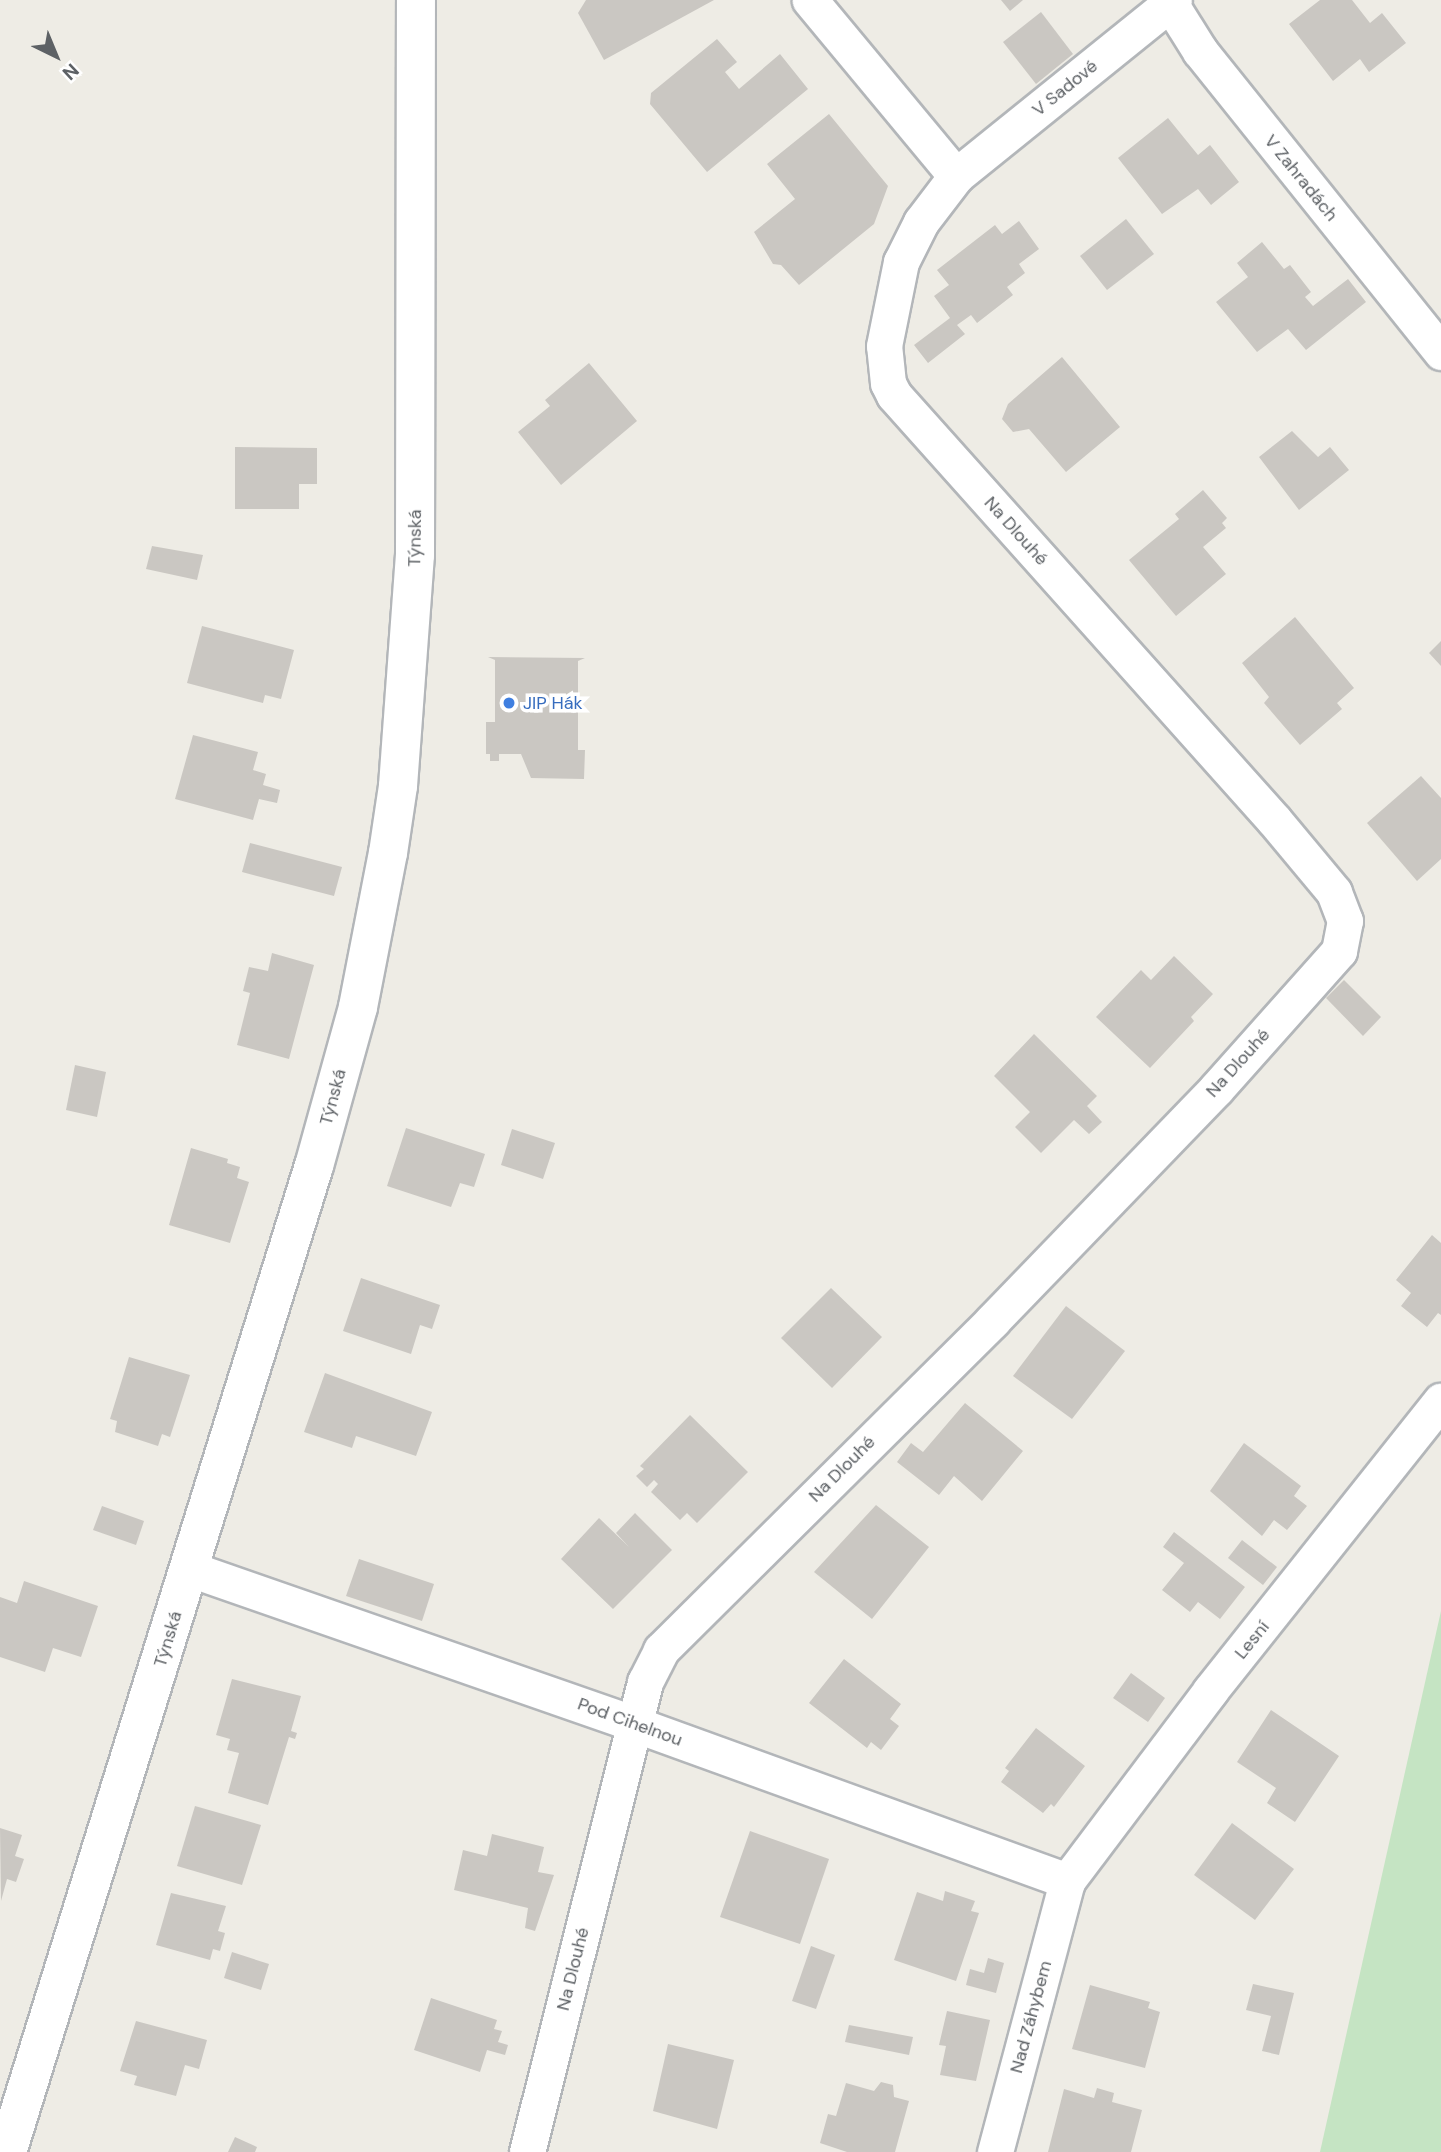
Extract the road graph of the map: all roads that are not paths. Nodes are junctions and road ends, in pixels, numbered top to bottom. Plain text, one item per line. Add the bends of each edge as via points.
1 (416, 0) edge
2 (810, 0) edge
3 (1171, 1) edge
4 (956, 176) junction
5 (1441, 352) edge
6 (1441, 1401) edge
7 (190, 1569) junction
8 (634, 1724) junction
9 (1067, 1881) junction
10 (7, 2152) edge
11 (527, 2152) edge
12 (995, 2152) edge

1 - 7 main road, Týnská via 415,555 398,786 355,1020
2 - 4 street
3 - 4 street, V Sadové
3 - 5 street, V Zahradách via 1200,51
4 - 8 street, Na Dlouhé via 921,222 901,262 884,346 888,383 1334,892 1345,921 1339,951 1216,1089 992,1321 661,1650 645,1682
6 - 9 street, Lesní
7 - 8 street, Pod Cihelnou
7 - 10 main road, Týnská
8 - 9 street, Pod Cihelnou
8 - 11 street, Na Dlouhé
9 - 12 street, Nad Záhybem

